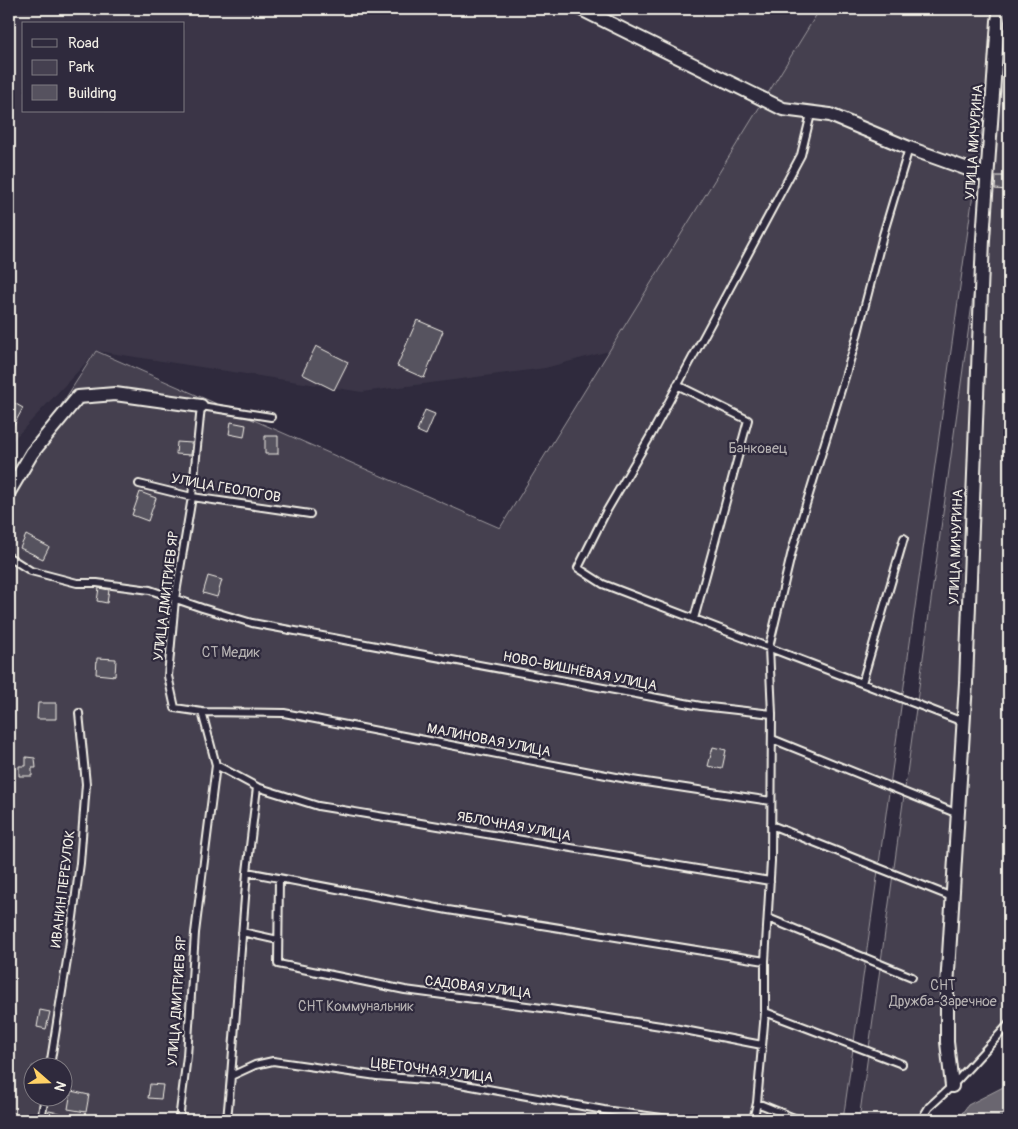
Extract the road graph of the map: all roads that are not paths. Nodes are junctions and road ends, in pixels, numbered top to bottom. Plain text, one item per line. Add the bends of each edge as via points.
1 (581, 9) edge
2 (1000, 9) edge
3 (811, 114) junction
4 (909, 148) junction
5 (987, 176) junction
6 (677, 385) junction
7 (201, 406) junction
8 (271, 417) dead end
9 (139, 484) dead end
10 (9, 492) edge
11 (192, 497) junction
12 (310, 514) dead end
13 (904, 538) dead end
14 (9, 558) edge
15 (175, 599) junction
16 (694, 619) junction
17 (770, 647) junction
18 (862, 683) junction
19 (202, 712) junction
20 (79, 713) dead end
21 (772, 714) junction
22 (963, 722) junction
23 (772, 739) junction
24 (216, 765) junction
25 (257, 786) junction
26 (771, 801) junction
27 (958, 814) junction
28 (771, 826) junction
29 (247, 872) junction
30 (279, 878) junction
31 (770, 882) junction
32 (952, 897) junction
33 (768, 918) junction
34 (242, 932) junction
35 (278, 940) junction
36 (765, 961) junction
37 (912, 976) dead end
38 (765, 1012) junction
39 (1009, 1024) edge
40 (762, 1045) junction
41 (51, 1056) edge
42 (902, 1064) dead end
43 (231, 1076) junction
44 (952, 1086) junction
45 (757, 1103) junction
46 (44, 1106) edge
47 (42, 1120) edge
48 (178, 1120) edge
49 (227, 1120) edge
50 (676, 1120) edge
51 (753, 1120) edge
52 (799, 1120) edge
53 (921, 1120) edge

1 - 3 street via 782,109
2 - 5 street, УЛИЦА МИЧУРИНА
3 - 4 street via 830,115
3 - 6 lane via 802,156
4 - 5 street
4 - 17 lane via 855,344 792,547
5 - 22 street, УЛИЦА МИЧУРИНА
6 - 16 lane via 748,420
6 - 16 lane via 578,568 603,584
7 - 8 lane
7 - 10 street via 116,394 78,397 32,453
7 - 11 lane, УЛИЦА ДМИТРИЕВ ЯР
9 - 11 lane, УЛИЦА ГЕОЛОГОВ
11 - 12 lane, УЛИЦА ГЕОЛОГОВ
11 - 15 lane, УЛИЦА ДМИТРИЕВ ЯР
13 - 18 lane
14 - 15 lane, НОВО-ВИШНЁВАЯ УЛИЦА via 32,571 77,583 150,590
15 - 19 lane, УЛИЦА ДМИТРИЕВ ЯР via 168,676 175,708
15 - 21 lane, НОВО-ВИШНЁВАЯ УЛИЦА via 252,623 701,706
16 - 17 lane
17 - 18 lane
17 - 21 lane
18 - 22 lane
19 - 24 lane, УЛИЦА ДМИТРИЕВ ЯР
19 - 26 lane, МАЛИНОВАЯ УЛИЦА via 284,713 632,780
20 - 41 lane, ИВАНИН ПЕРЕУЛОК via 86,784 78,872
21 - 23 lane
22 - 27 street, УЛИЦА МИЧУРИНА
23 - 26 lane
23 - 27 lane
24 - 25 lane
24 - 48 lane, УЛИЦА ДМИТРИЕВ ЯР via 195,933 187,1056
25 - 29 lane
25 - 31 lane, ЯБЛОЧНАЯ УЛИЦА via 318,806
26 - 28 lane
27 - 32 street, УЛИЦА МИЧУРИНА
28 - 31 lane
28 - 32 lane
29 - 30 lane
29 - 34 lane
30 - 35 lane, САДОВАЯ УЛИЦА
30 - 36 lane
31 - 33 lane
32 - 44 street, УЛИЦА МИЧУРИНА via 947,1042
33 - 36 lane
33 - 37 lane
34 - 35 lane
34 - 43 lane
35 - 40 lane, САДОВАЯ УЛИЦА via 278,964 405,990 674,1028
36 - 38 lane
38 - 40 lane
38 - 42 lane
39 - 44 lane
40 - 45 lane
43 - 49 lane
43 - 50 lane, ЦВЕТОЧНАЯ УЛИЦА via 273,1061 377,1076 449,1082
44 - 53 lane
45 - 51 lane
45 - 52 lane
46 - 47 lane

